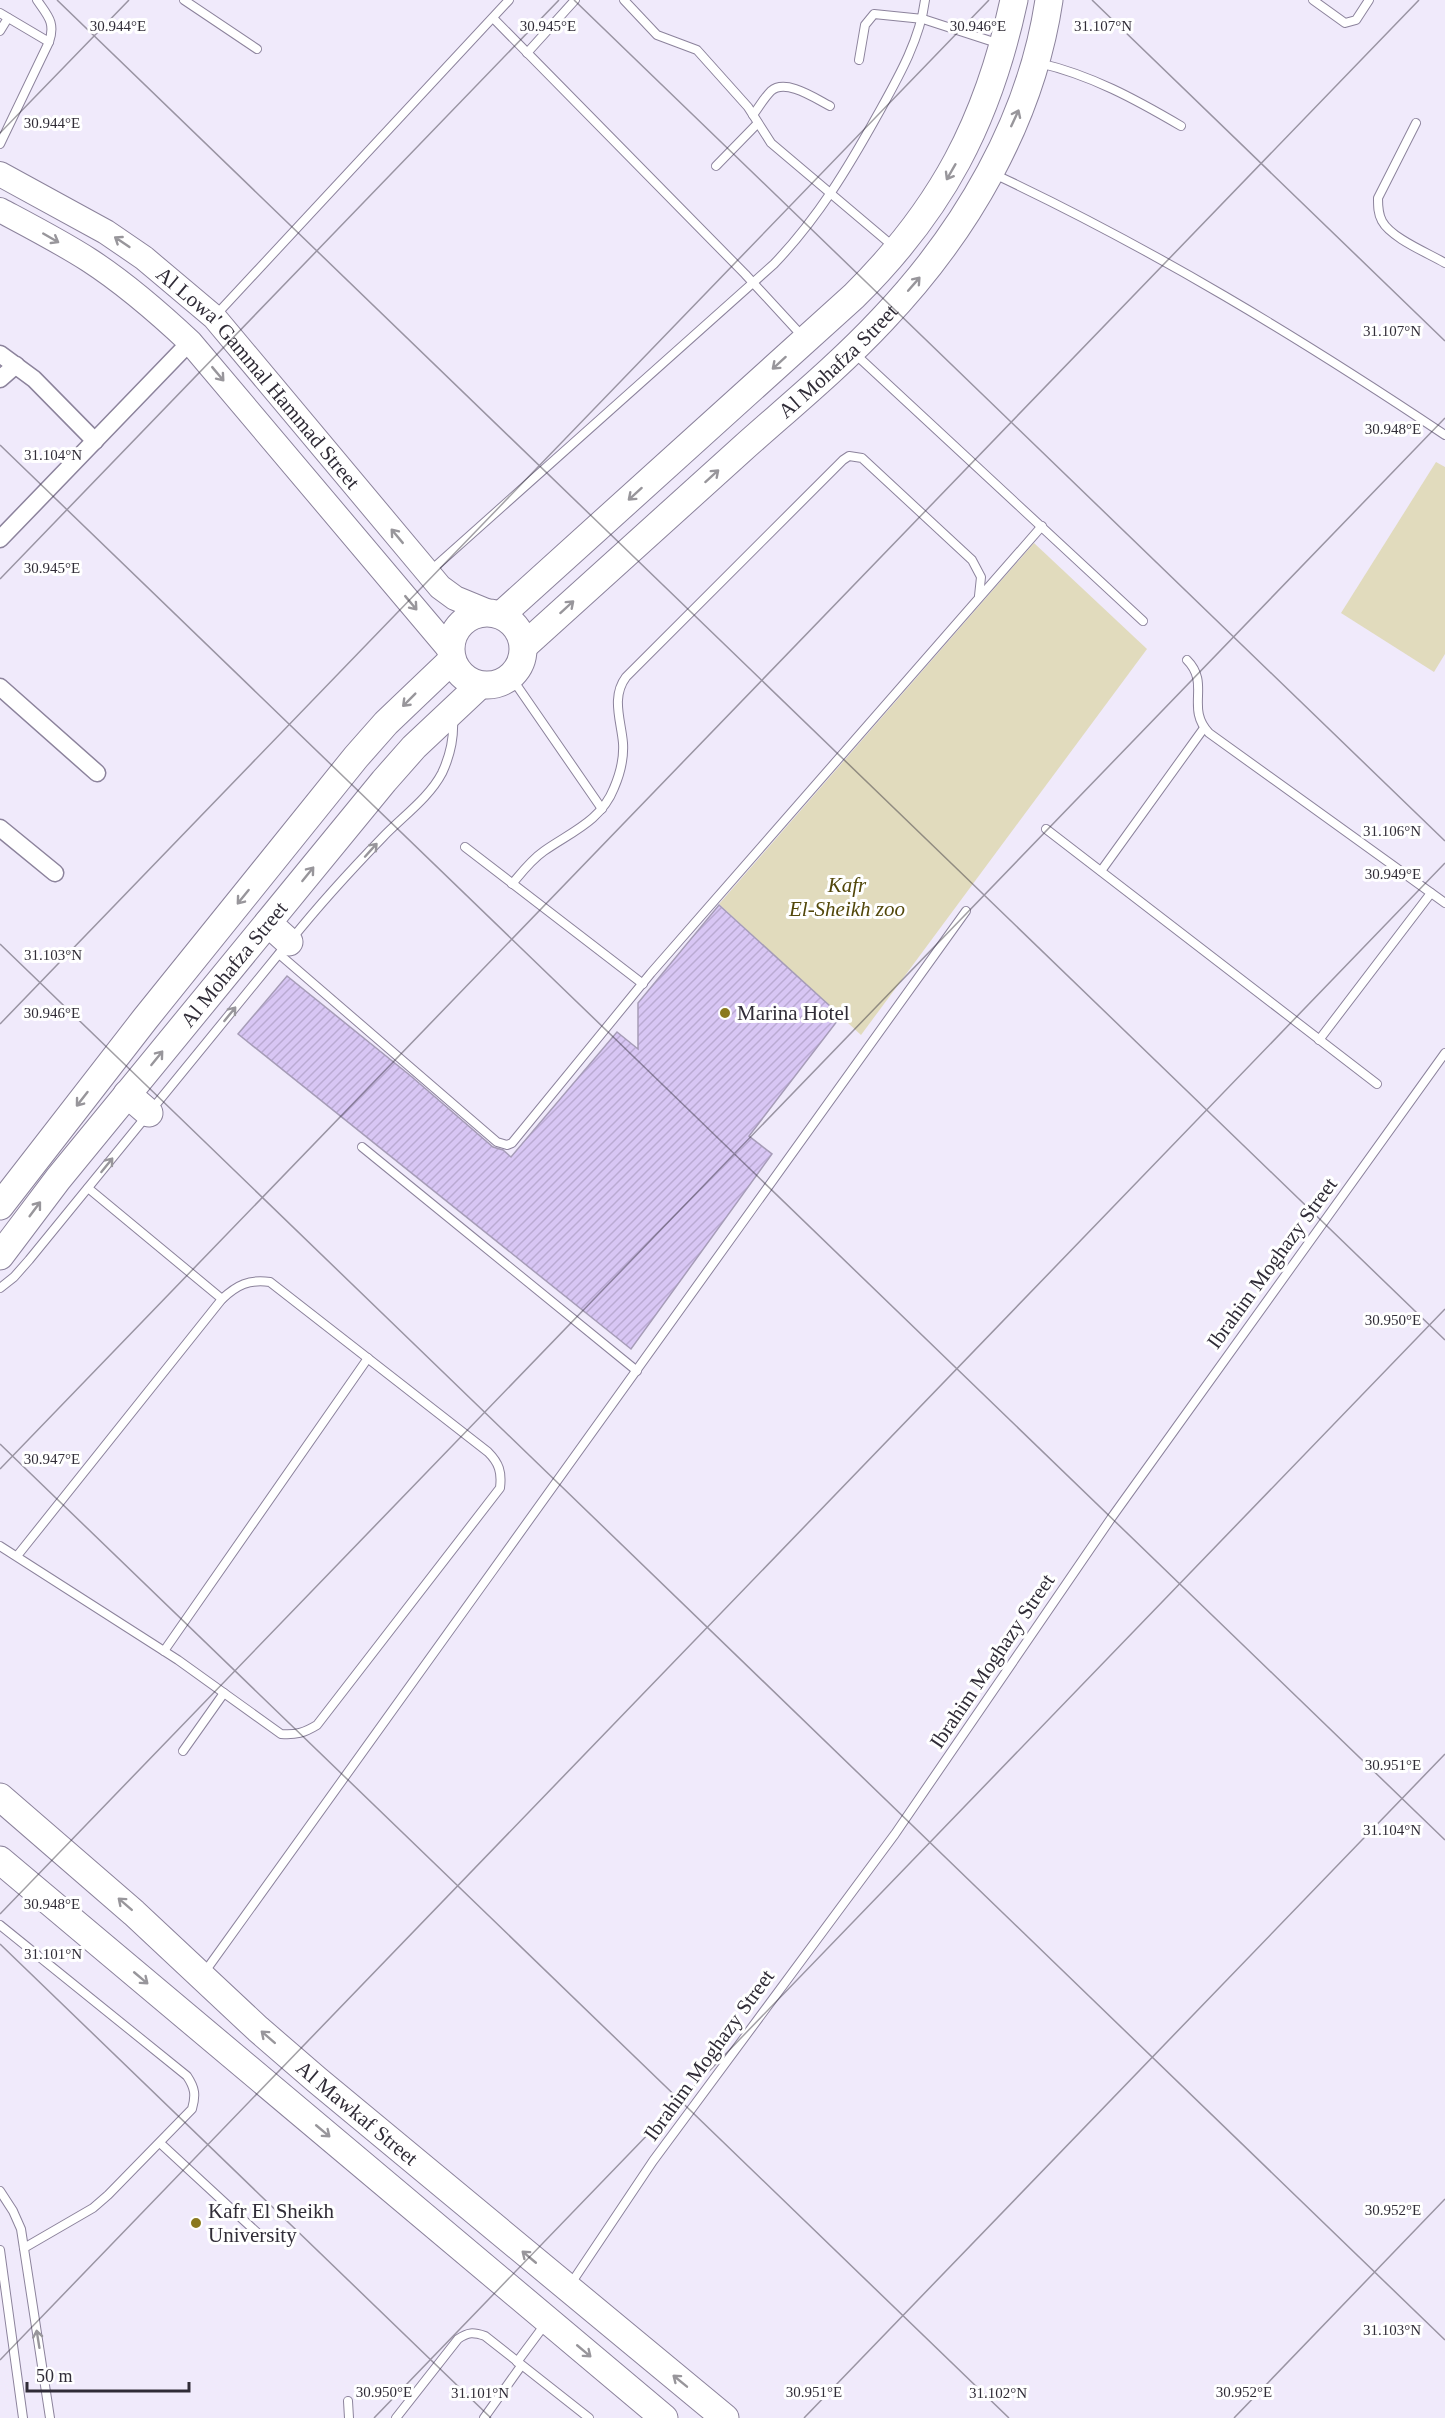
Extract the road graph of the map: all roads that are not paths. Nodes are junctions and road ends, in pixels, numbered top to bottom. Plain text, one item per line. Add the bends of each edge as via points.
1 (37, 0) edge
2 (184, 0) edge
3 (509, 0) edge
4 (575, 0) edge
5 (624, 0) edge
6 (925, 0) edge
7 (1014, 0) edge
8 (1048, 0) edge
9 (1313, 0) edge
10 (1369, 0) edge
11 (4, 16) edge
12 (493, 18) junction
13 (923, 19) junction
14 (0, 31) edge
15 (49, 42) junction
16 (1004, 45) junction
17 (257, 49) dead end
18 (527, 53) junction
19 (859, 60) dead end
20 (1035, 63) junction
21 (830, 106) dead end
22 (753, 115) junction
23 (1416, 123) dead end
24 (757, 124) junction
25 (1182, 126) dead end
26 (0, 144) edge
27 (716, 166) dead end
28 (989, 171) junction
29 (0, 174) edge
30 (831, 195) junction
31 (0, 210) edge
32 (898, 250) junction
33 (1445, 263) edge
34 (753, 282) junction
35 (214, 317) junction
36 (805, 340) junction
37 (190, 342) junction
38 (851, 350) junction
39 (0, 354) edge
40 (16, 365) junction
41 (0, 379) edge
42 (1445, 435) edge
43 (95, 441) junction
44 (368, 502) junction
45 (344, 523) junction
46 (1042, 526) junction
47 (0, 539) edge
48 (428, 573) junction
49 (979, 597) junction
50 (495, 614) junction
51 (1143, 621) dead end
52 (524, 646) junction
53 (451, 655) junction
54 (1187, 660) dead end
55 (511, 677) junction
56 (480, 685) junction
57 (0, 687) edge
58 (453, 709) junction
59 (1204, 728) junction
60 (97, 773) dead end
61 (602, 808) junction
62 (0, 828) edge
63 (1046, 829) dead end
64 (465, 847) dead end
65 (1101, 871) junction
66 (55, 873) dead end
67 (512, 884) junction
68 (1431, 893) junction
69 (1445, 903) edge
70 (966, 911) dead end
71 (268, 923) junction
72 (284, 948) junction
73 (642, 984) junction
74 (1319, 1040) junction
75 (1445, 1053) edge
76 (1377, 1084) dead end
77 (127, 1094) junction
78 (149, 1113) junction
79 (362, 1147) dead end
80 (88, 1188) junction
81 (0, 1206) edge
82 (0, 1256) edge
83 (0, 1288) edge
84 (222, 1299) junction
85 (368, 1358) junction
86 (637, 1371) junction
87 (0, 1546) edge
88 (17, 1556) junction
89 (164, 1651) junction
90 (224, 1693) junction
91 (183, 1751) dead end
92 (0, 1797) edge
93 (0, 1860) edge
94 (0, 1925) edge
95 (202, 1976) junction
96 (317, 2080) junction
97 (296, 2108) junction
98 (160, 2143) junction
99 (0, 2192) edge
100 (264, 2239) dead end
101 (24, 2248) junction
102 (0, 2250) edge
103 (568, 2289) junction
104 (548, 2320) junction
105 (519, 2364) junction
106 (348, 2401) dead end
107 (23, 2418) edge
108 (50, 2418) edge
109 (349, 2418) edge
110 (396, 2418) edge
111 (484, 2418) edge
112 (590, 2418) edge
113 (664, 2418) edge
114 (725, 2418) edge

1 - 15 lane via 52,23
2 - 17 lane
3 - 12 lane
4 - 18 lane
5 - 22 lane via 657,35 697,50
6 - 13 lane
7 - 16 main road, Al Mohafza Street
8 - 20 main road, Al Mohafza Street
9 - 10 lane via 1344,23 1356,20
11 - 14 lane
11 - 15 lane
12 - 18 lane
12 - 35 lane
13 - 16 lane
13 - 19 lane via 874,14 865,25
13 - 30 lane via 891,91
15 - 26 lane
16 -> 32 main road, Al Mohafza Street via 964,149
18 - 34 lane
20 - 25 lane via 1094,80
28 -> 20 main road, Al Mohafza Street via 1022,103
21 - 22 lane via 781,86 772,91
22 - 24 lane
23 - 33 lane via 1378,198 1378,209 1388,230
24 - 27 lane
24 - 30 lane via 771,143
38 -> 28 main road, Al Mohafza Street via 917,281 950,238
28 - 42 lane via 1151,252 1337,362
35 -> 29 main road, Al Lowa' Gammal Hammad Street via 181,286 116,238
30 - 32 lane
30 - 34 lane via 795,242
31 -> 37 main road, Al Lowa' Gammal Hammad Street via 106,272
32 - 36 main road, Al Mohafza Street
34 - 36 lane
34 - 48 lane
35 - 44 main road, Al Lowa' Gammal Hammad Street
36 -> 50 main road, Al Mohafza Street
37 - 43 street
37 -> 45 main road, Al Lowa' Gammal Hammad Street
38 - 46 lane
52 -> 38 main road, Al Mohafza Street
39 - 40 street
40 - 41 street
40 - 43 street
43 - 47 street
44 - 45 main road
48 -> 44 main road, Al Lowa' Gammal Hammad Street
45 -> 53 main road, Al Lowa' Gammal Hammad Street
46 - 49 lane
46 - 51 lane
48 - 50 main road, Al Lowa' Gammal Hammad Street via 454,598
49 - 61 lane via 981,577 972,560 868,462 856,456 843,460 621,683 617,700 623,746 621,768
49 - 73 lane
50 - 52 main road via 517,627
50 - 53 main road via 472,616 457,627
52 - 55 main road via 519,668
53 - 56 main road via 458,671
53 -> 81 main road, Al Mohafza Street via 356,757
54 - 59 lane via 1199,679 1196,707
55 - 56 main road via 491,686
55 - 61 lane
56 - 58 main road, Al Mohafza Street
57 - 60 street
71 -> 58 main road, Al Mohafza Street via 384,781
72 -> 58 lane via 436,783 452,742
59 - 65 lane
59 - 68 lane
61 - 67 lane via 587,825 536,857
62 - 66 street
63 - 65 lane
64 - 67 lane
65 - 74 lane
67 - 73 lane
68 - 69 lane
68 - 74 lane
70 - 86 lane
71 - 72 main road
77 -> 71 main road, Al Mohafza Street
72 - 73 lane via 497,1142 507,1145 516,1140
78 -> 72 lane
74 - 76 lane
75 - 103 lane, Ibrahim Moghazy Street via 1112,1517 895,1834 653,2161
77 - 78 main road
82 -> 77 main road, Al Mohafza Street
80 -> 78 lane
79 - 86 lane
80 - 83 lane via 29,1260
80 - 84 lane
84 - 85 lane via 243,1283 270,1282
84 - 88 lane
85 - 89 lane
85 - 90 lane via 488,1452 502,1474 500,1488 317,1725 294,1735 281,1734
86 - 95 lane
87 - 88 lane
88 - 89 lane
89 - 90 lane
90 - 91 lane
95 -> 92 main road, Al Mawkaf Street
93 -> 97 main road, Al Mawkaf Street
94 - 98 lane via 187,2076 195,2098 192,2109
96 -> 95 main road, Al Mawkaf Street
96 - 97 main road
103 -> 96 main road, Al Mawkaf Street
97 -> 104 main road, Al Mawkaf Street
98 - 100 lane
98 - 101 lane via 93,2208
99 - 101 lane via 21,2229
108 -> 101 lane
102 - 107 lane
114 -> 103 main road, Al Mawkaf Street
104 - 105 lane
104 -> 113 main road, Al Mawkaf Street
105 - 110 lane via 485,2336 466,2334
105 - 111 lane
105 - 112 lane
106 - 109 lane

